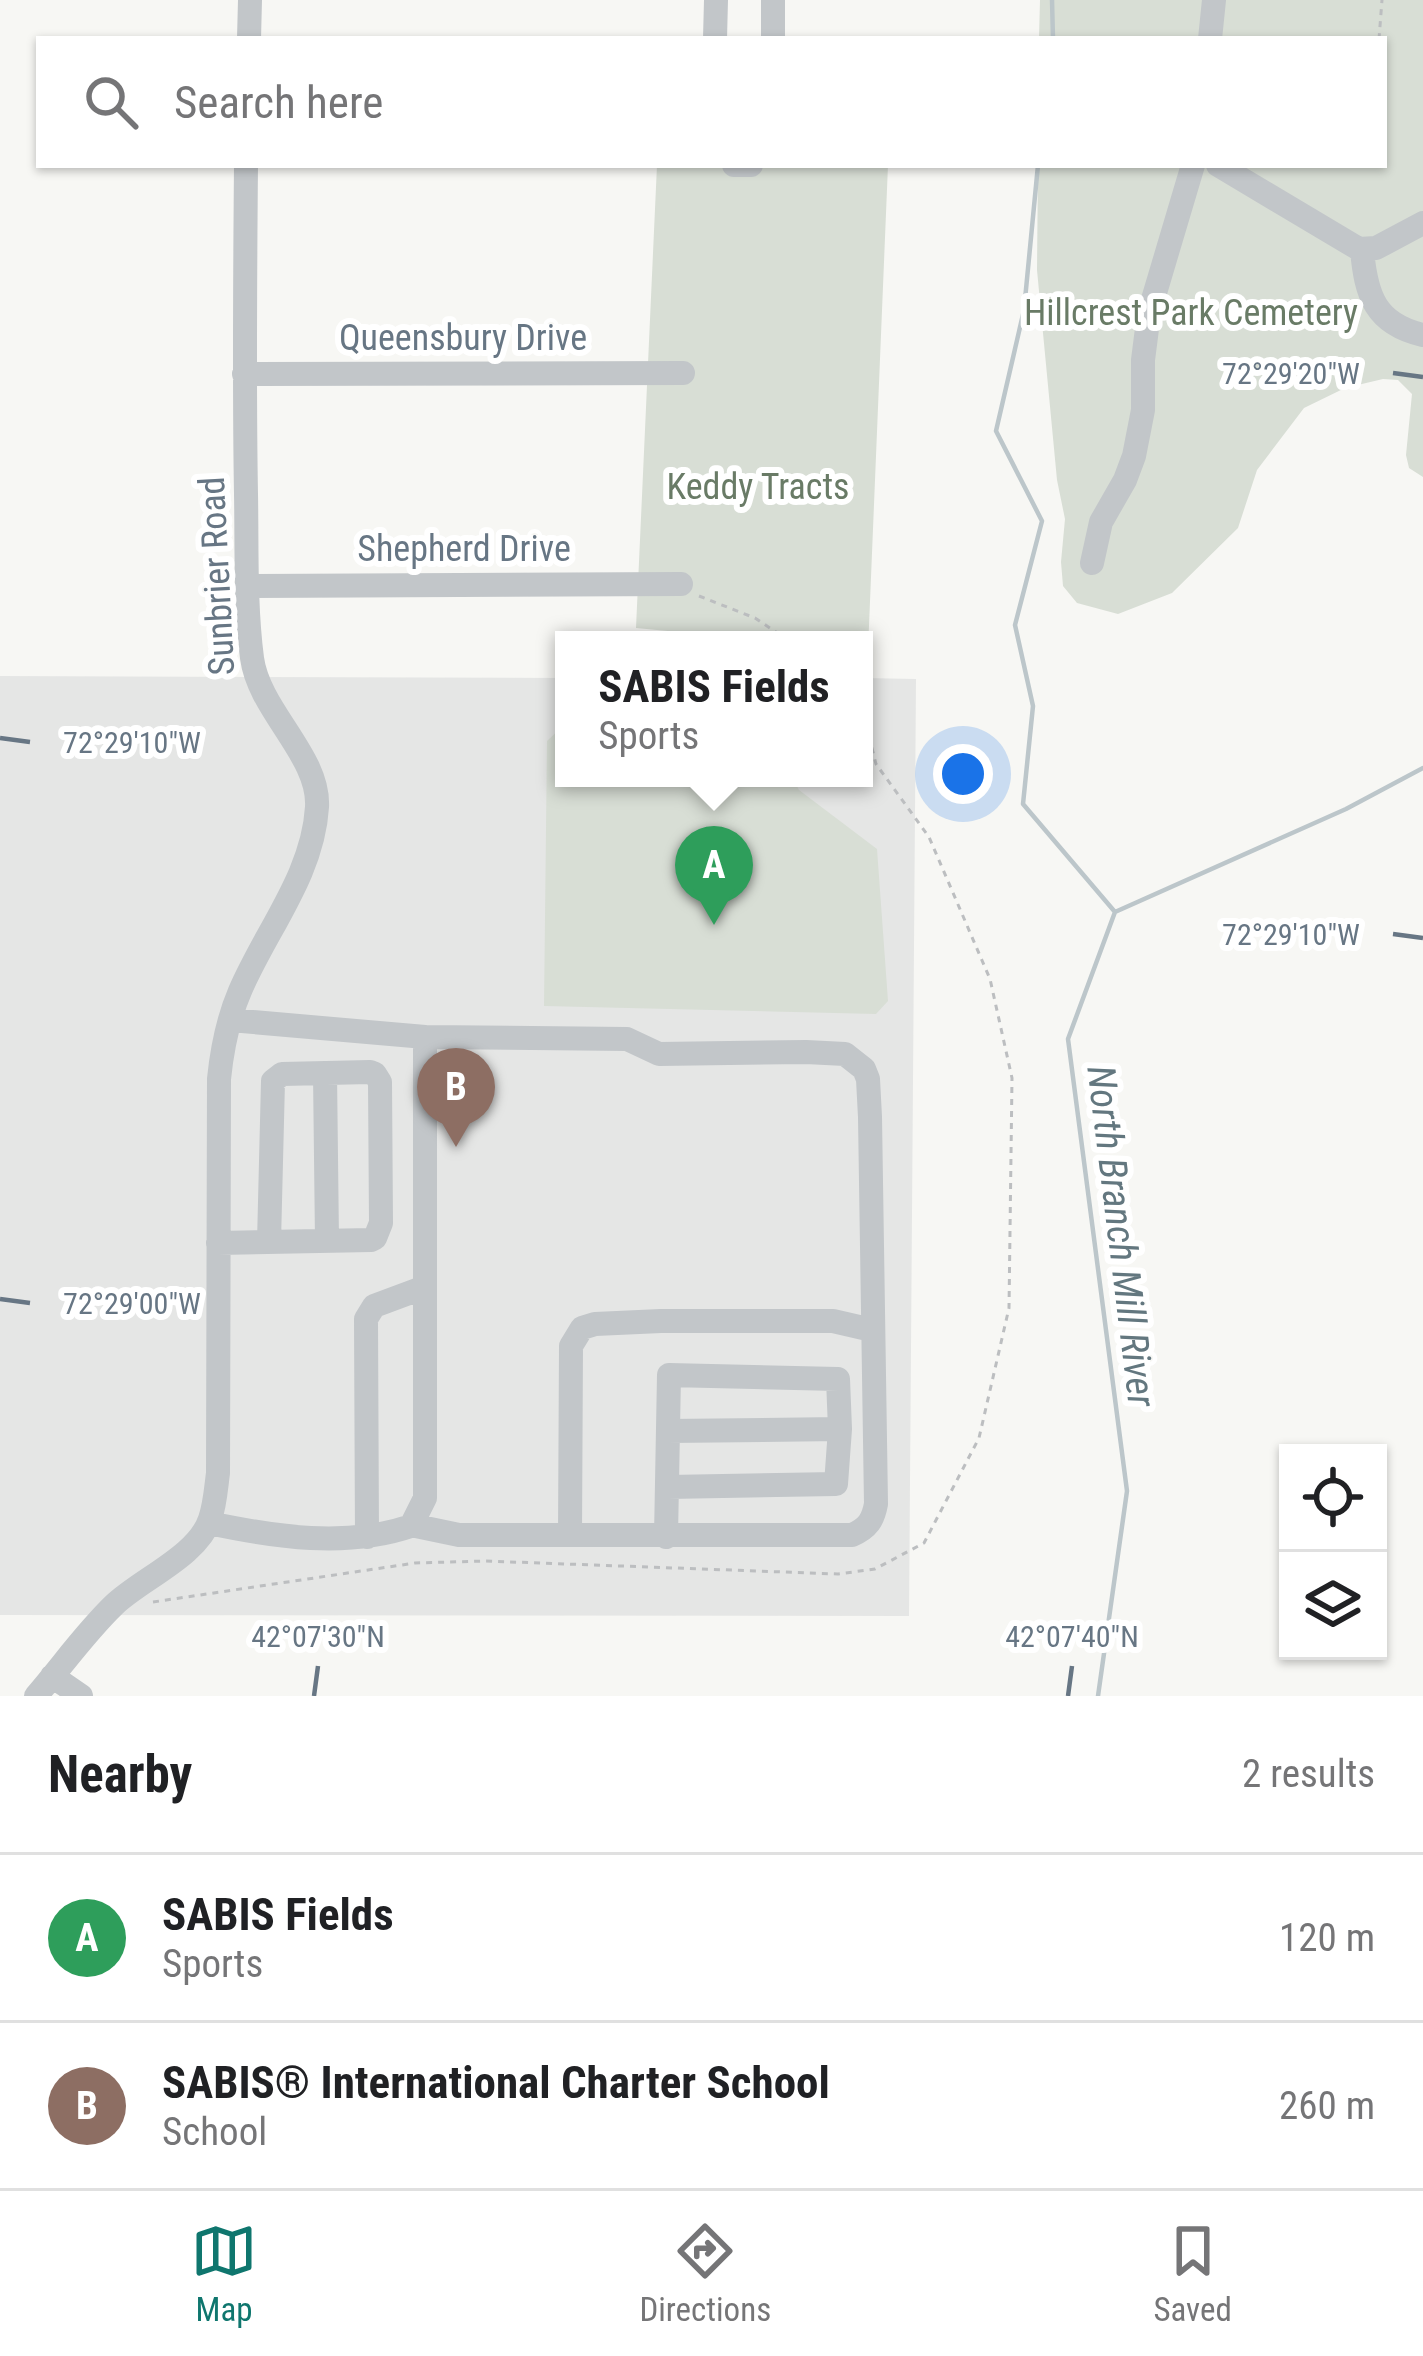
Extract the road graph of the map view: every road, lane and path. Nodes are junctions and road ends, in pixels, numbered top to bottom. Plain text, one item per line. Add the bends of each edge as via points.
1 (250, 0) edge
2 (716, 0) edge
3 (773, 0) edge
4 (1214, 0) edge
5 (1382, 0) edge
6 (249, 36) edge
7 (716, 36) edge
8 (773, 36) edge
9 (1210, 36) edge
10 (1379, 36) edge
11 (246, 168) edge
12 (1192, 168) edge
13 (1223, 168) edge
14 (1423, 224) edge
15 (1362, 250) junction
16 (1423, 335) edge
17 (683, 373) dead end
18 (244, 374) junction
19 (1092, 562) dead end
20 (681, 584) joint
21 (248, 586) junction
22 (774, 631) edge
23 (230, 1020) junction
24 (425, 1037) junction
25 (325, 1073) junction
26 (327, 1241) junction
27 (269, 1242) junction
28 (218, 1243) junction
29 (425, 1287) junction
30 (872, 1330) junction
31 (840, 1429) junction
32 (668, 1431) junction
33 (668, 1486) junction
34 (209, 1523) junction
35 (411, 1525) junction
36 (570, 1535) junction
37 (367, 1537) junction
38 (666, 1537) junction
39 (44, 1686) edge
40 (81, 1696) edge

1 - 6 street
2 - 7 street
3 - 8 street
4 - 9 street
5 - 10 path
11 - 18 street, Sunbrier Road
12 - 19 street via 1149,313 1134,456 1101,522
13 - 15 street
14 - 15 street
15 - 16 street via 1374,304 1395,327
17 - 18 street, Queensbury Drive
18 - 21 street, Sunbrier Road
20 - 21 street, Shepherd Drive
20 - 22 path
21 - 23 street, Sunbrier Road via 260,690 305,763 317,801 296,883
23 - 24 street
23 - 28 street, Sunbrier Road via 219,1079
24 - 29 street
24 - 30 street via 627,1039 659,1054 855,1059 868,1078
25 - 26 street
25 - 26 street via 370,1072 380,1082 380,1232 371,1240
25 - 27 street via 282,1074 271,1087
26 - 27 street
27 - 28 street
28 - 34 street, Sunbrier Road via 218,1473
29 - 35 street via 425,1498
29 - 37 street via 374,1306 366,1319
30 - 36 street via 743,1321 582,1328 571,1346
30 - 38 street via 876,1504 868,1526 852,1534
31 - 32 street
31 - 32 street via 838,1379 669,1375
31 - 33 street via 836,1484
32 - 33 street
33 - 38 street
34 - 37 street via 261,1534
34 - 39 street via 189,1548 120,1599
35 - 36 street via 459,1535
35 - 37 street
36 - 38 street
39 - 40 street

